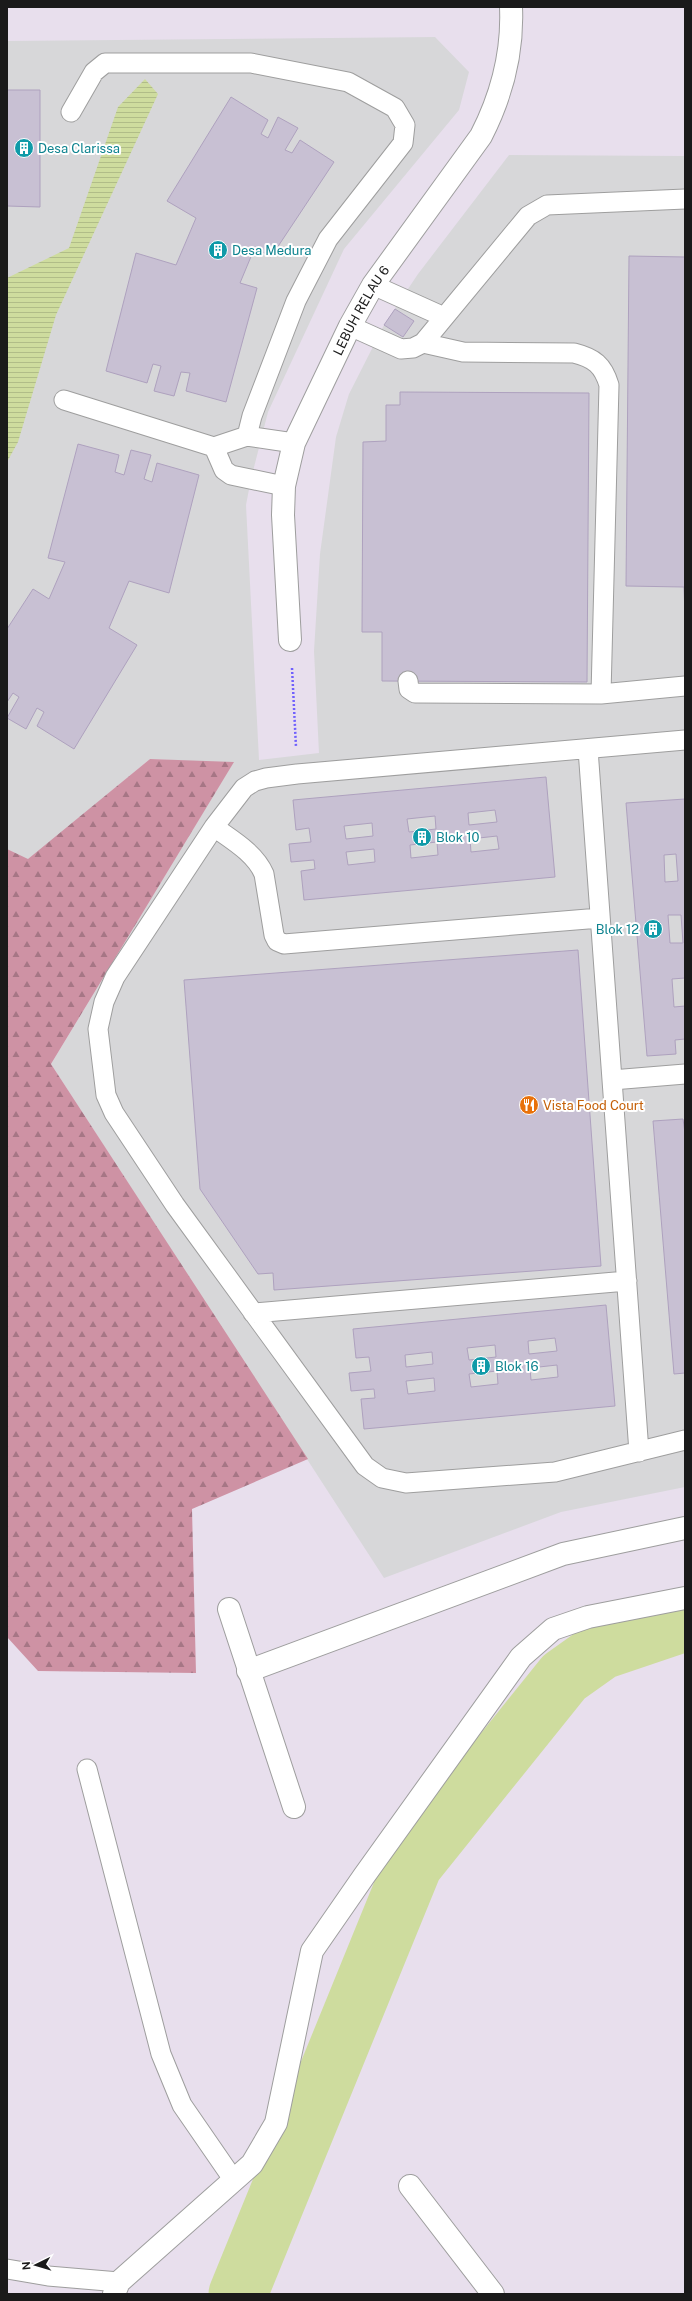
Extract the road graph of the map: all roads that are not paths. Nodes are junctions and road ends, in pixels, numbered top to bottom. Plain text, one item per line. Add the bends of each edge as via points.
1 (511, 7) edge
2 (71, 112) dead end
3 (685, 199) edge
4 (373, 285) junction
5 (444, 317) junction
6 (350, 326) junction
7 (423, 343) junction
8 (64, 400) dead end
9 (247, 436) junction
10 (294, 444) junction
11 (214, 447) junction
12 (284, 486) junction
13 (290, 640) road end
14 (408, 681) dead end
15 (685, 686) edge
16 (602, 694) junction
17 (685, 740) edge
18 (588, 749) junction
19 (214, 827) junction
20 (600, 918) junction
21 (685, 1074) edge
22 (612, 1080) junction
23 (627, 1281) junction
24 (253, 1314) junction
25 (685, 1440) edge
26 (639, 1452) junction
27 (685, 1528) edge
28 (685, 1598) edge
29 (229, 1609) dead end
30 (248, 1671) junction
31 (87, 1769) dead end
32 (294, 1807) dead end
33 (233, 2179) junction
34 (410, 2186) dead end
35 (7, 2269) edge
36 (117, 2288) edge
37 (493, 2294) edge

1 - 4 street, LEBUH RELAU 6 via 512,27 503,78 494,110 481,136
2 - 9 lane via 94,72 105,63 251,63 348,82 395,108 405,125 403,143 328,239 296,301 252,416
3 - 5 lane via 547,205 528,216
4 - 5 lane
4 - 6 street, LEBUH RELAU 6
5 - 7 lane
6 - 7 lane via 402,349 413,348
6 - 10 street, LEBUH RELAU 6
7 - 16 lane via 463,352 574,353 596,361 605,372 609,385
8 - 11 lane
9 - 10 lane
9 - 11 lane
10 - 12 street, LEBUH RELAU 6
11 - 12 lane via 224,470 231,475
12 - 13 street, LEBUH RELAU 6 via 283,515
14 - 16 lane via 409,689 415,693
15 - 16 lane
17 - 18 lane
18 - 19 lane via 266,778 244,788
18 - 20 lane
19 - 20 lane via 260,864 274,935 284,944
19 - 24 lane via 115,977 104,1002 98,1029 106,1096 114,1113 175,1205
20 - 22 lane
21 - 22 lane
22 - 23 lane
23 - 24 lane
23 - 26 lane
24 - 26 lane via 365,1466 382,1478 406,1483 555,1472
25 - 26 lane
27 - 30 street via 563,1554
28 - 33 street via 588,1617 553,1629 521,1657 368,1869 312,1952 276,2123 252,2164
29 - 30 street
30 - 32 street
31 - 33 lane via 161,2054 182,2105
33 - 36 street
34 - 37 street
35 - 36 lane

